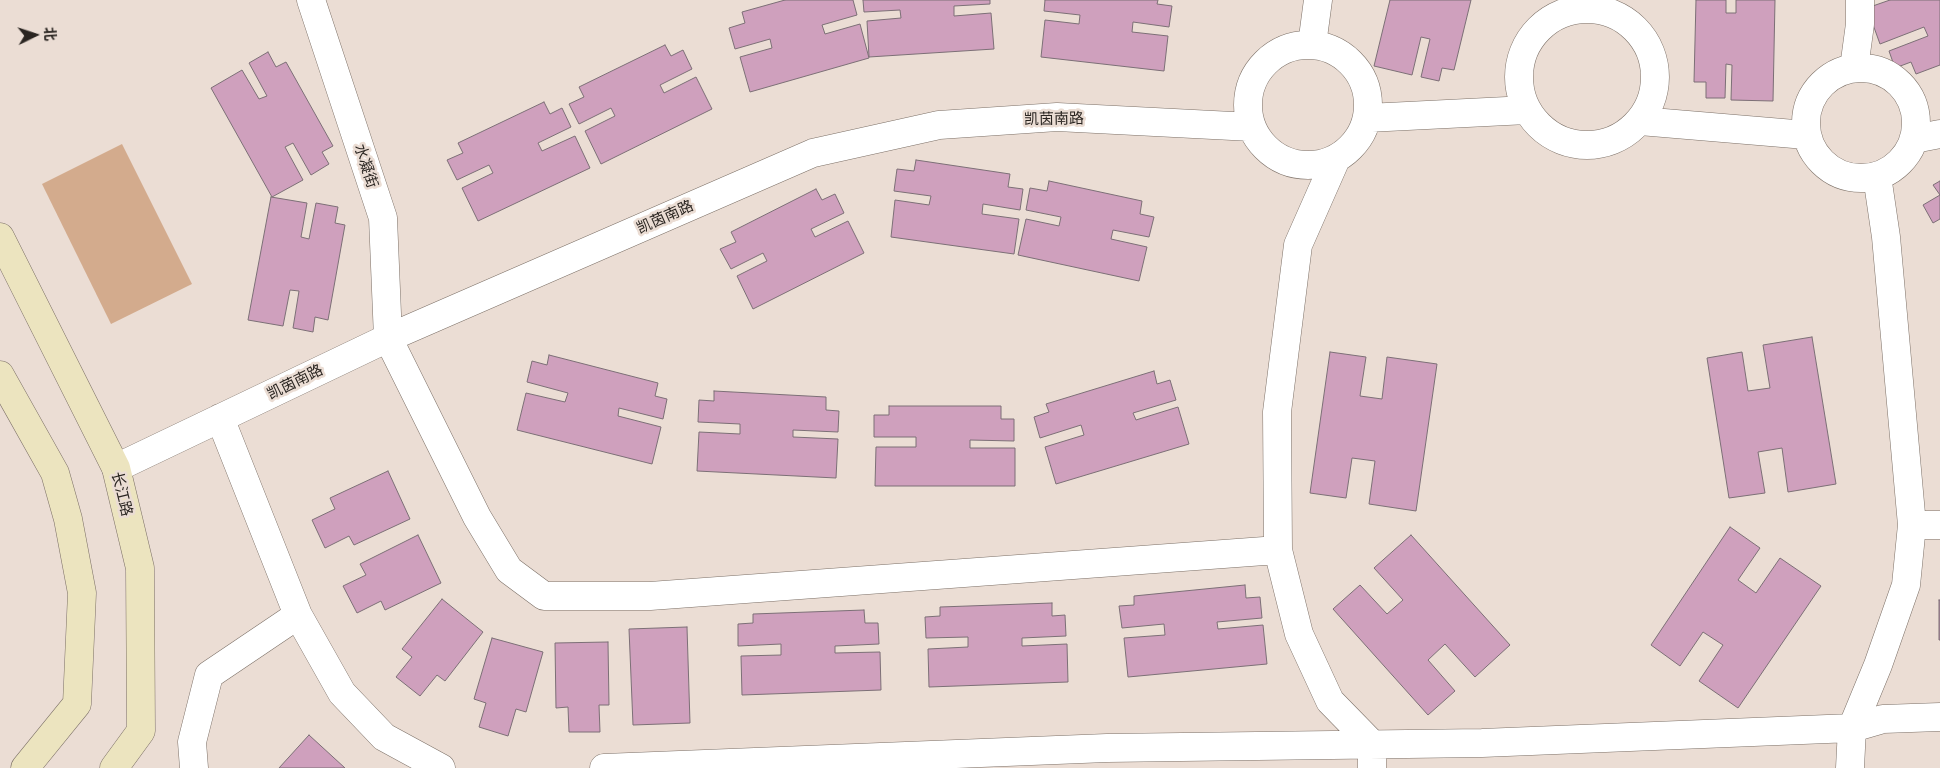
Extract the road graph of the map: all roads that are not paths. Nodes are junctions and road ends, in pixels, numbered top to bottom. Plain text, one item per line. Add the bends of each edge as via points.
1 (311, 0) edge
2 (1318, 0) edge
3 (1860, 0) edge
4 (1606, 6) edge
5 (1560, 7) edge
6 (1312, 45) junction
7 (1854, 68) junction
8 (1528, 110) junction
9 (1367, 118) junction
10 (1640, 121) junction
11 (1252, 127) junction
12 (1806, 135) junction
13 (1927, 136) edge
14 (1336, 159) junction
15 (1877, 176) junction
16 (0, 237) edge
17 (388, 338) junction
18 (0, 376) edge
19 (220, 418) junction
20 (116, 468) junction
21 (1912, 525) junction
22 (1940, 525) edge
23 (1278, 550) junction
24 (298, 616) junction
25 (1940, 717) edge
26 (1852, 728) junction
27 (1372, 756) edge
28 (25, 768) edge
29 (114, 768) edge
30 (194, 768) edge
31 (441, 768) edge
32 (604, 768) edge
33 (1850, 768) edge

1 - 17 street, 水凝街 via 383,218
2 - 6 street
3 - 7 street
4 - 5 street
4 - 10 street via 1642,37 1653,58 1656,81 1651,103
5 - 8 street via 1527,46 1520,67 1520,89
6 - 9 street via 1332,50 1349,61 1362,78 1368,97
6 - 11 street via 1292,47 1274,56 1259,70 1250,89 1248,108
7 - 12 street via 1836,73 1811,99 1806,116
7 - 13 street via 1872,68 1889,75 1903,87 1912,103 1916,120
8 - 9 street
8 - 10 street via 1541,127 1559,140 1580,145 1602,144 1622,136
9 - 14 street via 1360,136
10 - 12 street
11 - 14 street via 1261,144 1294,164 1313,166
11 - 17 street, 凯茵南路 via 1057,117 939,125 813,153
12 - 15 street via 1813,152 1825,166 1841,175 1859,179
13 - 15 street via 1893,168
14 - 23 street via 1298,245 1276,412
15 - 21 street via 1886,236
16 - 20 main road, 长江路
17 - 19 street, 凯茵南路
17 - 23 street via 476,517 509,570 544,596 650,596
18 - 28 main road via 55,473 68,519 82,593 77,704
19 - 20 street, 凯茵南路
19 - 24 street
20 - 29 main road, 长江路 via 140,568 141,731
21 - 22 street
21 - 26 street via 1906,585
23 - 27 street via 1299,634 1330,701
24 - 30 street via 209,675 192,742
24 - 31 street via 342,693 384,736
25 - 26 street via 1883,719
26 - 27 street via 1482,743
26 - 33 street
27 - 32 street via 1106,748

